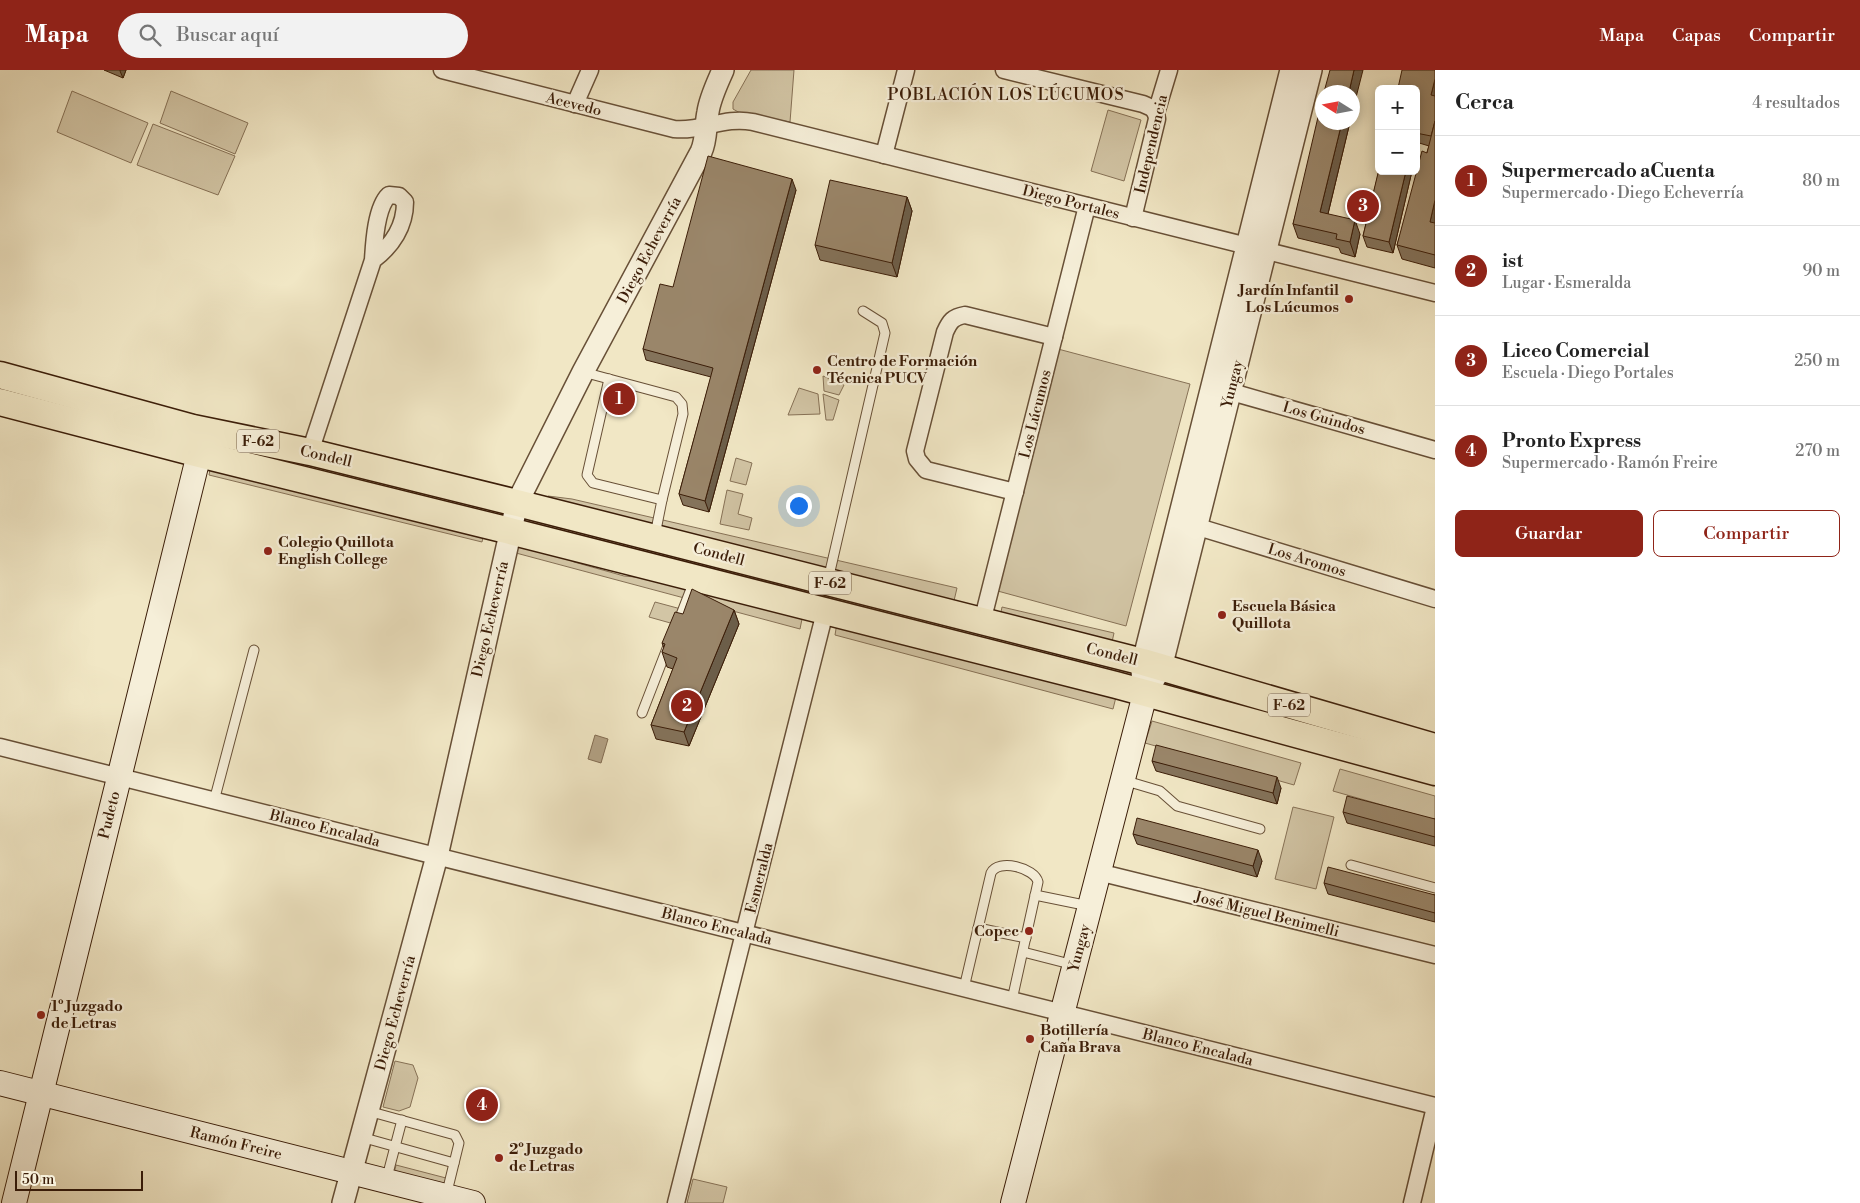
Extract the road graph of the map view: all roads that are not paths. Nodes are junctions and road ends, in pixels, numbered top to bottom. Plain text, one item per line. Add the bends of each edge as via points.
1 (442, 70) edge
2 (590, 70) edge
3 (723, 70) edge
4 (906, 70) edge
5 (1004, 70) edge
6 (1169, 70) edge
7 (1291, 70) edge
8 (1311, 70) edge
9 (464, 73) edge
10 (1056, 76) edge
11 (575, 104) junction
12 (1156, 113) junction
13 (706, 127) junction
14 (884, 155) junction
15 (1087, 206) junction
16 (1133, 218) junction
17 (1256, 248) junction
18 (373, 260) dead end
19 (1435, 294) edge
20 (863, 311) dead end
21 (1054, 337) junction
22 (583, 372) junction
23 (0, 375) edge
24 (609, 379) junction
25 (1221, 389) junction
26 (0, 402) edge
27 (193, 428) junction
28 (1435, 450) edge
29 (310, 452) junction
30 (199, 454) junction
31 (1015, 492) junction
32 (662, 500) junction
33 (517, 503) junction
34 (1187, 523) junction
35 (510, 531) junction
36 (655, 537) junction
37 (695, 578) junction
38 (827, 583) junction
39 (1435, 599) edge
40 (825, 612) junction
41 (982, 622) junction
42 (254, 650) dead end
43 (1152, 665) junction
44 (1145, 694) junction
45 (642, 713) dead end
46 (0, 747) edge
47 (1435, 747) edge
48 (1435, 772) edge
49 (119, 777) junction
50 (1122, 780) junction
51 (214, 801) junction
52 (1260, 829) dead end
53 (437, 856) junction
54 (1351, 865) dead end
55 (1098, 872) junction
56 (1435, 888) edge
57 (1035, 894) junction
58 (1090, 906) junction
59 (978, 928) junction
60 (745, 933) junction
61 (1026, 938) junction
62 (1023, 952) junction
63 (1435, 955) edge
64 (1074, 965) junction
65 (964, 988) junction
66 (1012, 1000) junction
67 (1062, 1013) junction
68 (0, 1083) edge
69 (40, 1094) junction
70 (1435, 1106) edge
71 (368, 1111) junction
72 (402, 1120) junction
73 (361, 1137) junction
74 (395, 1146) junction
75 (454, 1163) junction
76 (351, 1172) junction
77 (386, 1181) junction
78 (446, 1196) junction
79 (14, 1203) edge
80 (343, 1203) edge
81 (473, 1203) edge
82 (676, 1203) edge
83 (1013, 1203) edge
84 (1412, 1203) edge

1 - 9 street, Acevedo
2 - 11 street
3 - 13 street, Diego Echeverría via 710,102
4 - 14 street
5 - 10 street
6 - 12 street, Independencia
7 - 17 street, Yungay
8 - 17 street, Yungay
9 - 11 street, Acevedo
10 - 12 street via 1143,104
11 - 13 street, Acevedo via 674,129
12 - 16 street, Independencia
13 - 14 street, Diego Portales via 726,121 747,121
13 - 22 street, Diego Echeverría via 701,152
14 - 15 street, Diego Portales
15 - 16 street, Diego Portales
15 - 21 street, Los Lúcumos
16 - 17 street, Diego Portales
17 - 19 street, Diego Portales
17 - 25 street, Yungay
18 - 29 street
20 - 38 lane via 882,323 885,333
21 - 31 street, Los Lúcumos
21 - 31 street via 965,315 956,316 949,323 943,341 915,451 917,460 926,470
22 - 24 lane
22 - 33 street, Diego Echeverría
23 - 27 main road, Condell / F-62
24 - 32 lane via 676,397 683,408
24 - 32 lane via 587,475 593,483
25 - 28 street, Los Guindos
25 - 34 street, Yungay
26 - 30 main road, Condell / F-62
27 - 29 main road, Condell / F-62
27 - 30 main road, Pudeto
29 - 33 main road, Condell / F-62
30 - 35 main road, Condell / F-62
30 - 49 main road, Pudeto
31 - 41 street, Los Lúcumos
32 - 36 lane
33 - 35 street, Diego Echeverría
33 - 36 main road, Condell / F-62
34 - 39 street, Los Aromos
34 - 43 street, Yungay
35 - 37 main road, Condell / F-62
35 - 53 street, Diego Echeverría
36 - 38 main road, Condell / F-62
37 - 40 main road, Condell / F-62
37 - 45 lane
38 - 41 main road, Condell / F-62
40 - 44 main road, Condell / F-62
40 - 60 street, Esmeralda
41 - 43 main road, Condell / F-62
42 - 51 lane
43 - 44 main road, Yungay
43 - 47 main road, Condell / F-62
44 - 48 main road, Condell / F-62
44 - 50 main road, Yungay
46 - 49 street, Blanco Encalada
49 - 51 street, Blanco Encalada
49 - 69 main road, Pudeto
50 - 52 lane via 1160,791 1177,806
50 - 55 main road, Yungay
51 - 53 street, Blanco Encalada
53 - 60 street, Blanco Encalada
53 - 71 street, Diego Echeverría
54 - 56 lane
55 - 58 main road, Yungay
55 - 63 street, José Miguel Benimelli
57 - 58 lane
57 - 59 lane via 1038,882 1034,875 1022,869 996,867 989,879
57 - 61 lane
58 - 64 main road, Yungay
59 - 61 lane
59 - 65 lane
60 - 65 street, Blanco Encalada
60 - 82 street, Esmeralda
61 - 62 lane
62 - 64 lane
62 - 66 lane
64 - 67 main road, Yungay
65 - 66 street, Blanco Encalada
66 - 67 street, Blanco Encalada
67 - 70 street, Blanco Encalada
67 - 83 main road, Yungay
68 - 69 main road, Ramón Freire
69 - 76 main road, Ramón Freire
69 - 79 main road, Pudeto
70 - 84 street
71 - 72 lane
71 - 73 street, Diego Echeverría
72 - 74 lane
72 - 75 lane via 455,1135 459,1143
73 - 74 lane
73 - 76 street, Diego Echeverría
74 - 75 lane
74 - 77 lane
75 - 78 lane
76 - 77 main road, Ramón Freire
76 - 80 street, Diego Echeverría
77 - 78 main road, Ramón Freire
78 - 81 main road, Ramón Freire

